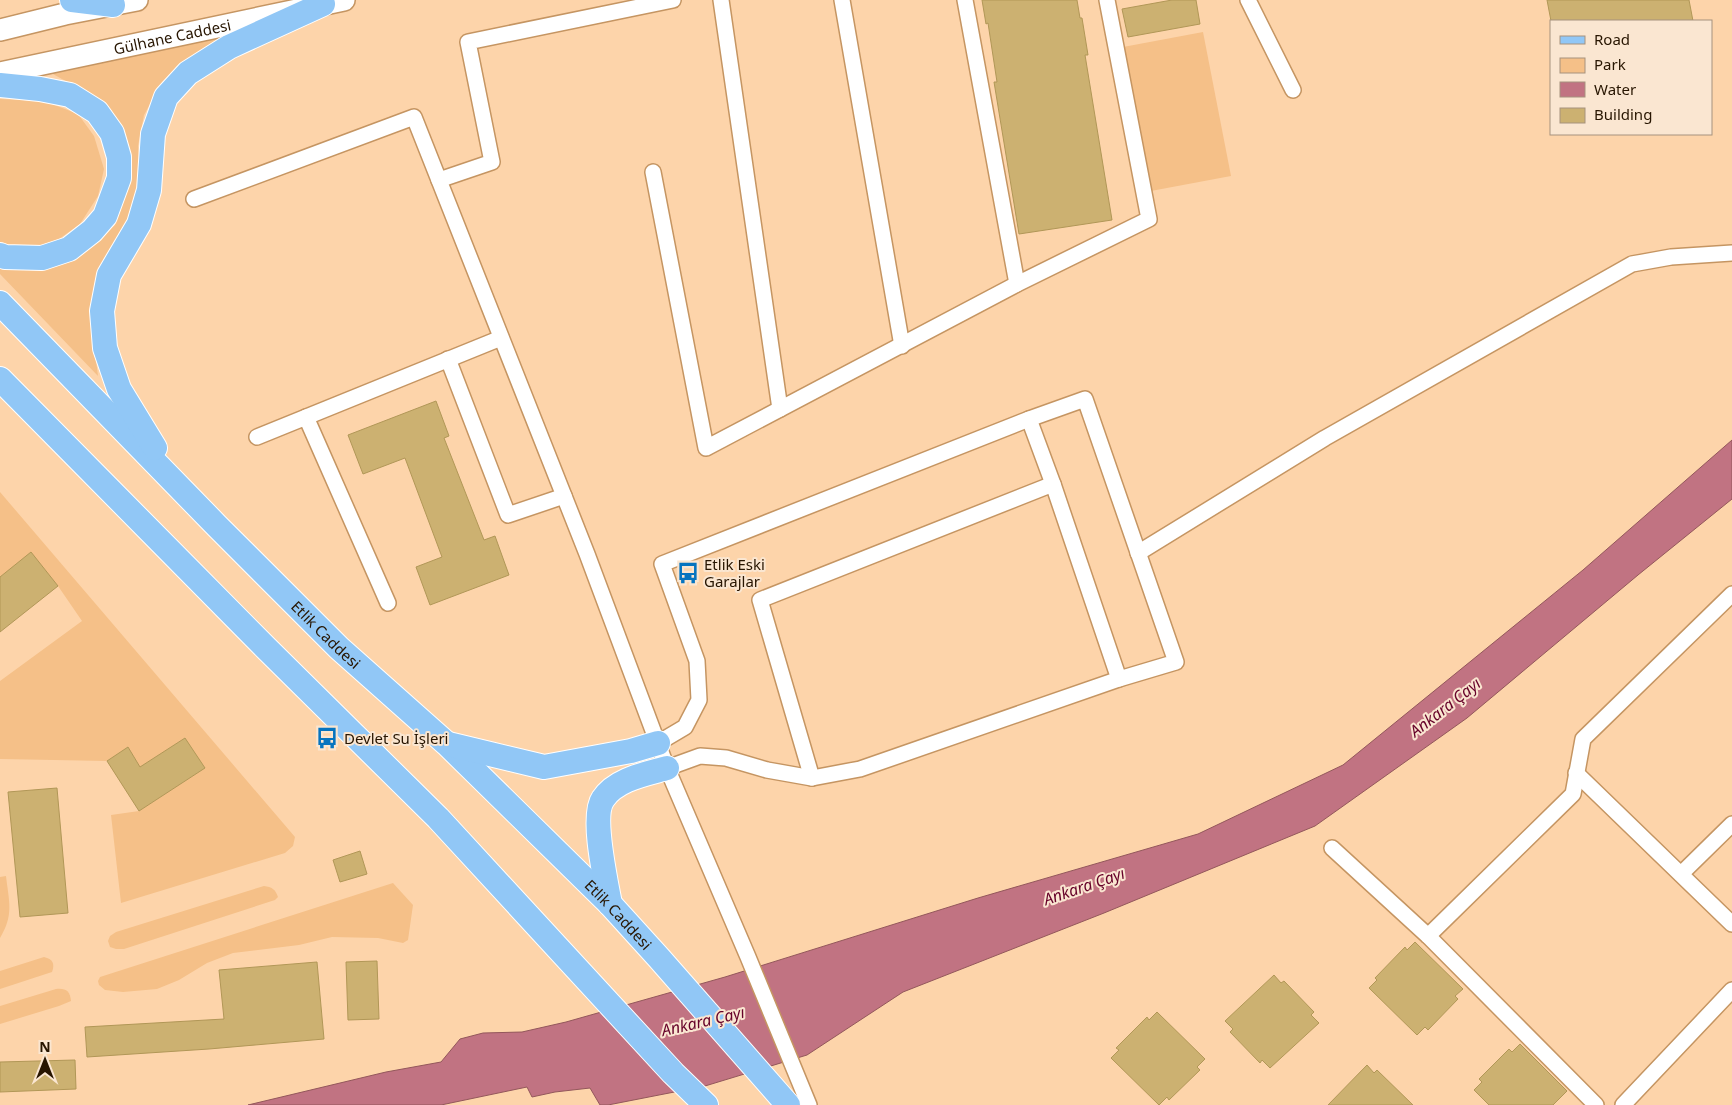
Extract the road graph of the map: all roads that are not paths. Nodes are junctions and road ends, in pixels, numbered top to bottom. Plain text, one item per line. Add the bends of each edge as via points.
1 (72, 0) edge
2 (137, 0) edge
3 (673, 0) edge
4 (721, 0) edge
5 (842, 0) edge
6 (964, 0) edge
7 (1108, 0) edge
8 (1248, 0) edge
9 (334, 2) edge
10 (113, 6) junction
11 (0, 30) edge
12 (3, 81) edge
13 (1294, 90) dead end
14 (653, 172) dead end
15 (439, 180) junction
16 (194, 199) dead end
17 (1732, 253) edge
18 (0, 255) edge
19 (1017, 284) junction
20 (0, 303) edge
21 (501, 338) junction
22 (902, 346) junction
23 (448, 359) junction
24 (0, 379) edge
25 (0, 400) edge
26 (780, 409) junction
27 (306, 417) junction
28 (1029, 419) junction
29 (47, 428) junction
30 (257, 437) dead end
31 (176, 484) junction
32 (1053, 484) junction
33 (564, 496) junction
34 (1138, 553) junction
35 (1732, 594) edge
36 (388, 603) dead end
37 (1119, 679) junction
38 (658, 743) junction
39 (448, 744) junction
40 (667, 768) junction
41 (1576, 773) junction
42 (812, 778) junction
43 (1732, 824) edge
44 (1332, 848) dead end
45 (1682, 874) junction
46 (610, 904) junction
47 (1732, 924) edge
48 (1428, 936) junction
49 (1732, 990) edge
50 (706, 1105) edge
51 (788, 1105) edge
52 (808, 1105) edge
53 (1596, 1105) edge
54 (1622, 1105) edge

1 - 10 main road
2 - 10 main road
3 - 15 street via 468,42 492,162
4 - 26 street
5 - 22 street
6 - 19 street
7 - 19 street via 1149,219
8 - 13 street
9 - 12 main road, Gülhane Caddesi
9 - 31 main road via 230,47 188,73 166,97 153,134 148,190 139,224 109,275 102,312 104,348 119,389
10 - 11 main road
12 - 18 main road via 70,95 97,112 112,133 119,157 119,178 105,216 69,249 42,258
14 - 26 street via 706,448
15 - 16 street via 414,117
15 - 21 street
17 - 34 street via 1671,257 1632,264 1325,438
19 - 22 street
20 - 31 main road, Etlik Caddesi
21 - 23 street
21 - 33 street
22 - 26 street
23 - 27 street
23 - 33 street via 508,515
24 - 29 main road
25 - 29 main road
27 - 30 street
27 - 36 street
28 - 32 street
28 - 34 street via 1085,399
28 - 38 street via 662,564 697,661 699,700 685,728
29 - 50 main road via 438,818
31 - 39 main road, Etlik Caddesi via 339,648
32 - 37 street
32 - 42 street via 760,600
33 - 38 street
34 - 37 street via 1176,662
35 - 41 street via 1583,739
37 - 42 street via 860,769
38 - 39 main road via 544,767
38 - 40 street
39 - 46 main road, Etlik Caddesi
40 - 42 street via 700,756 726,758
40 - 46 main road via 634,778 602,799 598,813
40 - 52 street
41 - 45 street
41 - 48 street via 1572,794
43 - 45 street
44 - 48 street
45 - 47 street
46 - 51 main road, Etlik Caddesi
48 - 53 street
49 - 54 street

